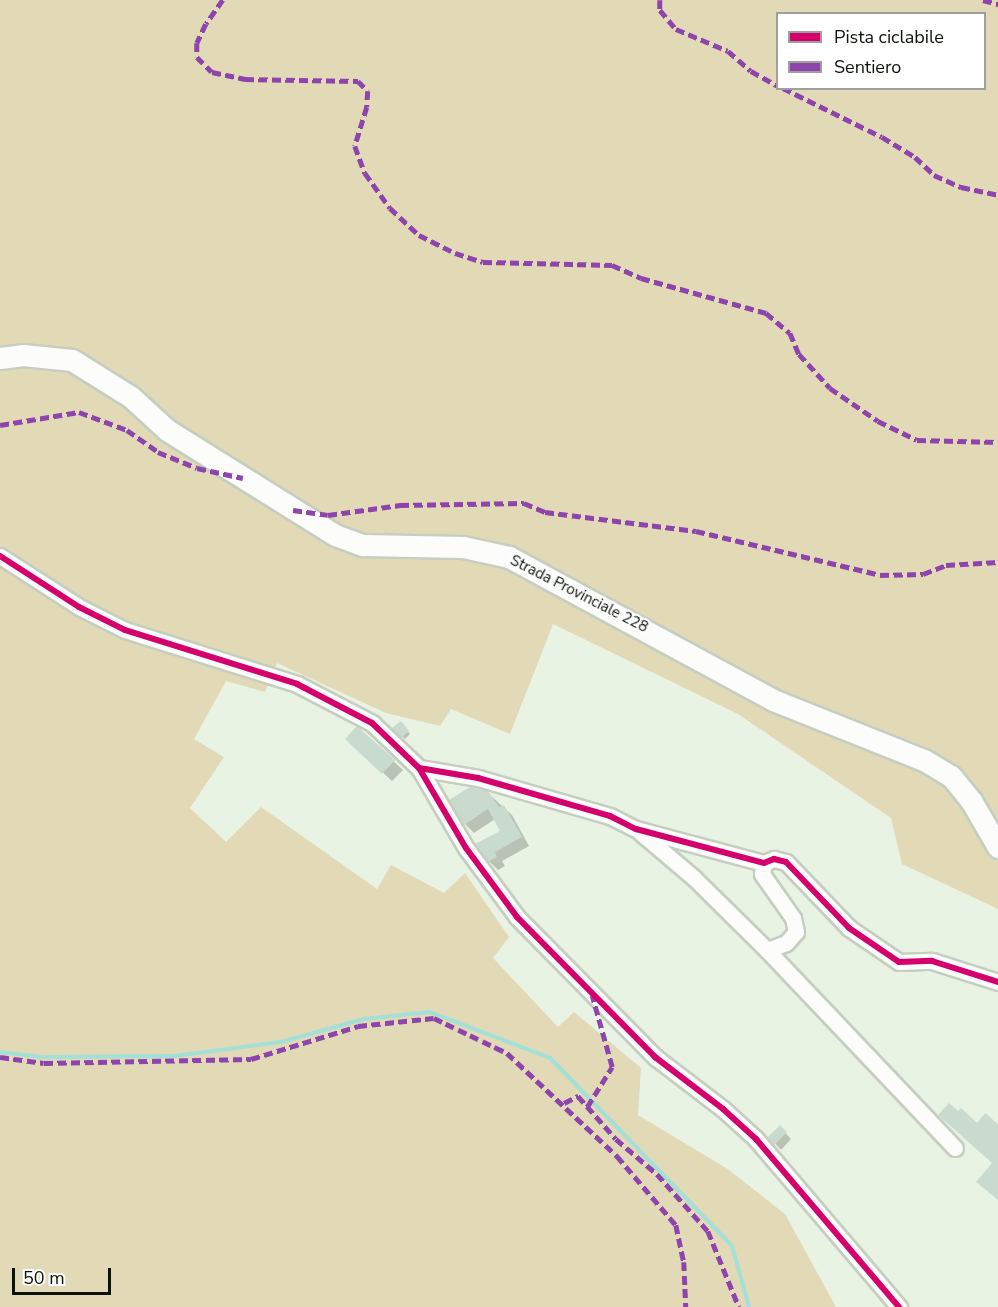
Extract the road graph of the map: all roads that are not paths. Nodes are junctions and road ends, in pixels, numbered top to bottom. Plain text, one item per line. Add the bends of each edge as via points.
1 (0, 358) edge
2 (0, 556) edge
3 (419, 768) junction
4 (636, 829) junction
5 (998, 847) edge
6 (764, 863) junction
7 (767, 950) junction
8 (998, 982) edge
9 (955, 1148) dead end
10 (899, 1307) edge

1 - 5 main road, Strada Provinciale 228 via 23,355 72,360 131,397 167,430 335,535 363,545 463,547 509,557 773,700 924,760 958,785
2 - 3 street via 79,607 124,630 297,684 372,723
3 - 4 street via 478,778 589,810
3 - 10 street via 494,890 529,931 655,1057 756,1139
4 - 6 street
4 - 7 street via 694,878
6 - 7 street via 762,874 794,918 796,932 786,942
6 - 8 street via 774,859 786,862 849,928 899,962 932,961
7 - 9 street

